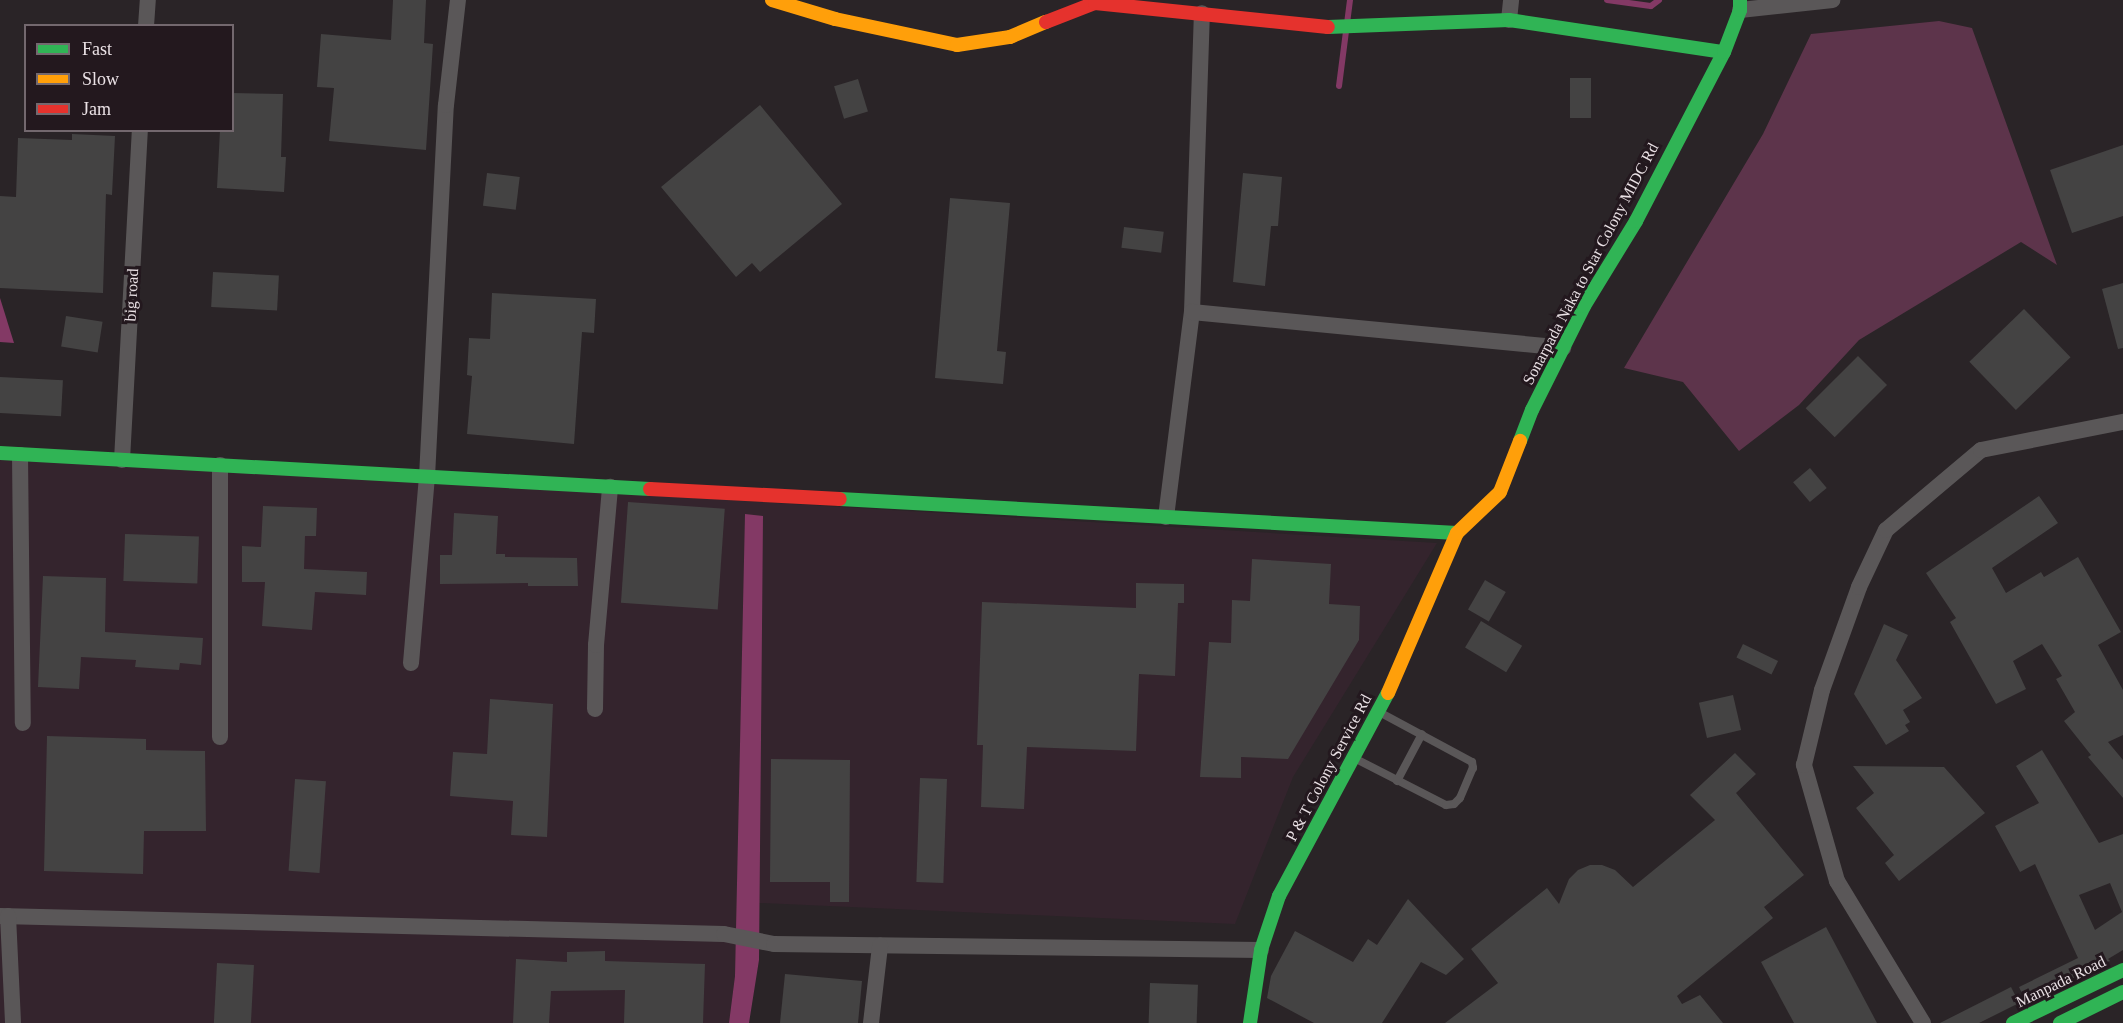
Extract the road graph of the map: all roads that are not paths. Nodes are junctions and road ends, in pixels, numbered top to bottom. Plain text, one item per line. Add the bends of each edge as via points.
1 (148, 0) edge
2 (458, 0) edge
3 (772, 0) edge
4 (1511, 0) edge
5 (1832, 0) edge
6 (1740, 5) edge
7 (1202, 13) junction
8 (1509, 20) junction
9 (146, 24) edge
10 (1724, 51) junction
11 (140, 132) edge
12 (1192, 312) junction
13 (1563, 348) junction
14 (2123, 422) edge
15 (0, 453) edge
16 (20, 455) junction
17 (122, 460) junction
18 (220, 465) junction
19 (427, 477) junction
20 (610, 487) junction
21 (1166, 517) junction
22 (1457, 533) junction
23 (411, 663) dead end
24 (595, 709) dead end
25 (1378, 712) junction
26 (23, 723) dead end
27 (1422, 734) junction
28 (220, 736) dead end
29 (1353, 758) junction
30 (1397, 781) junction
31 (4, 916) edge
32 (880, 946) junction
33 (1261, 950) junction
34 (2123, 970) edge
35 (2123, 992) edge
36 (13, 1023) edge
37 (871, 1023) edge
38 (1250, 1023) edge
39 (1923, 1023) edge
40 (2013, 1023) edge
41 (2060, 1023) edge

1 - 9 street
2 - 19 street via 446,105
3 - 7 street via 835,19 957,45 1010,37 1095,3
4 - 8 street
5 - 6 street
6 - 10 street, Sonarpada Naka to Star Colony MIDC Rd
7 - 8 street via 1337,27
7 - 12 street
8 - 10 street
10 - 13 street, Sonarpada Naka to Star Colony MIDC Rd
11 - 17 street, big road
12 - 13 street
12 - 21 street
13 - 22 street, Sonarpada Naka to Star Colony MIDC Rd via 1532,410 1500,492
14 - 39 street via 1981,450 1886,530 1858,587 1822,690 1804,765 1837,881
15 - 16 street
16 - 17 street
16 - 26 street
17 - 18 street
18 - 19 street
18 - 28 street
19 - 20 street
19 - 23 street
20 - 21 street
20 - 24 street via 596,645
21 - 22 street
22 - 25 street, P & T Colony Service Rd
25 - 27 lane
25 - 29 street, P & T Colony Service Rd
27 - 30 lane
27 - 30 lane via 1472,762 1460,798 1446,805
29 - 30 lane
29 - 33 street, P & T Colony Service Rd via 1279,897
31 - 32 street via 724,934 774,944
31 - 36 street
32 - 33 street
32 - 37 street
33 - 38 street, P & T Colony Service Rd
34 - 40 street, Manpada Road
35 - 41 street

